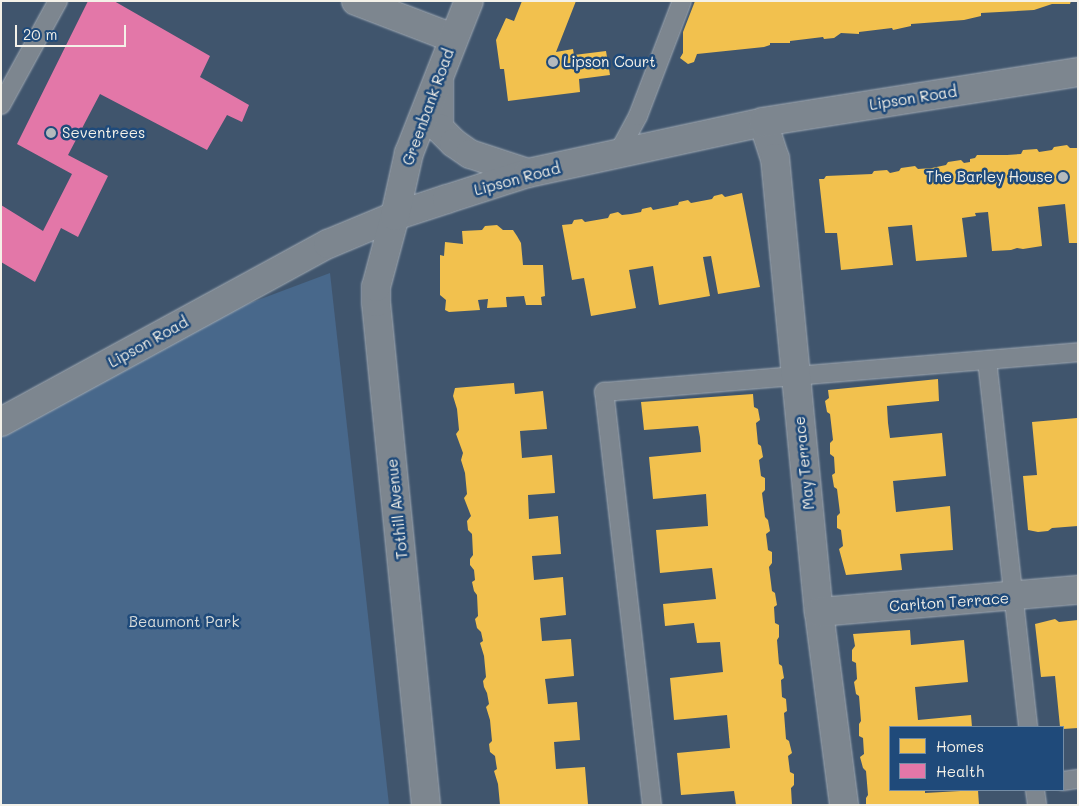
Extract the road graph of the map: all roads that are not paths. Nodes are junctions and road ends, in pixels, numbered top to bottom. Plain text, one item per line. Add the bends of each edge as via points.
1 (58, 1) edge
2 (356, 1) edge
3 (469, 1) edge
4 (682, 1) edge
5 (453, 38) junction
6 (1078, 72) edge
7 (439, 79) junction
8 (1, 105) edge
9 (762, 122) junction
10 (617, 155) junction
11 (528, 173) junction
12 (396, 216) junction
13 (1078, 352) edge
14 (987, 360) junction
15 (796, 376) junction
16 (1, 422) edge
17 (1078, 590) edge
18 (1013, 597) junction
19 (819, 612) junction
20 (1028, 726) edge
21 (1078, 779) edge
22 (1064, 781) edge
23 (1035, 791) edge
24 (426, 805) edge
25 (652, 805) edge
26 (844, 805) edge
27 (1037, 805) edge

1 - 8 lane
2 - 5 street
3 - 5 street, Greenbank Road
4 - 10 lane via 638,116
5 - 7 street, Greenbank Road
6 - 9 street, Lipson Road
7 - 11 street via 439,128 454,144 470,154
7 - 12 street, Greenbank Road via 408,153
9 - 10 street, Lipson Road
9 - 15 street, May Terrace via 775,158
10 - 11 street, Lipson Road
11 - 12 street, Lipson Road
12 - 16 street, Lipson Road via 328,244
12 - 24 street, Tothill Avenue via 376,287 376,302
13 - 14 lane
14 - 15 lane
14 - 18 lane
15 - 19 street, May Terrace
15 - 25 lane via 604,392
17 - 18 street, Carlton Terrace
18 - 19 street, Carlton Terrace
18 - 20 lane
19 - 26 street, May Terrace
21 - 22 lane
23 - 27 lane

